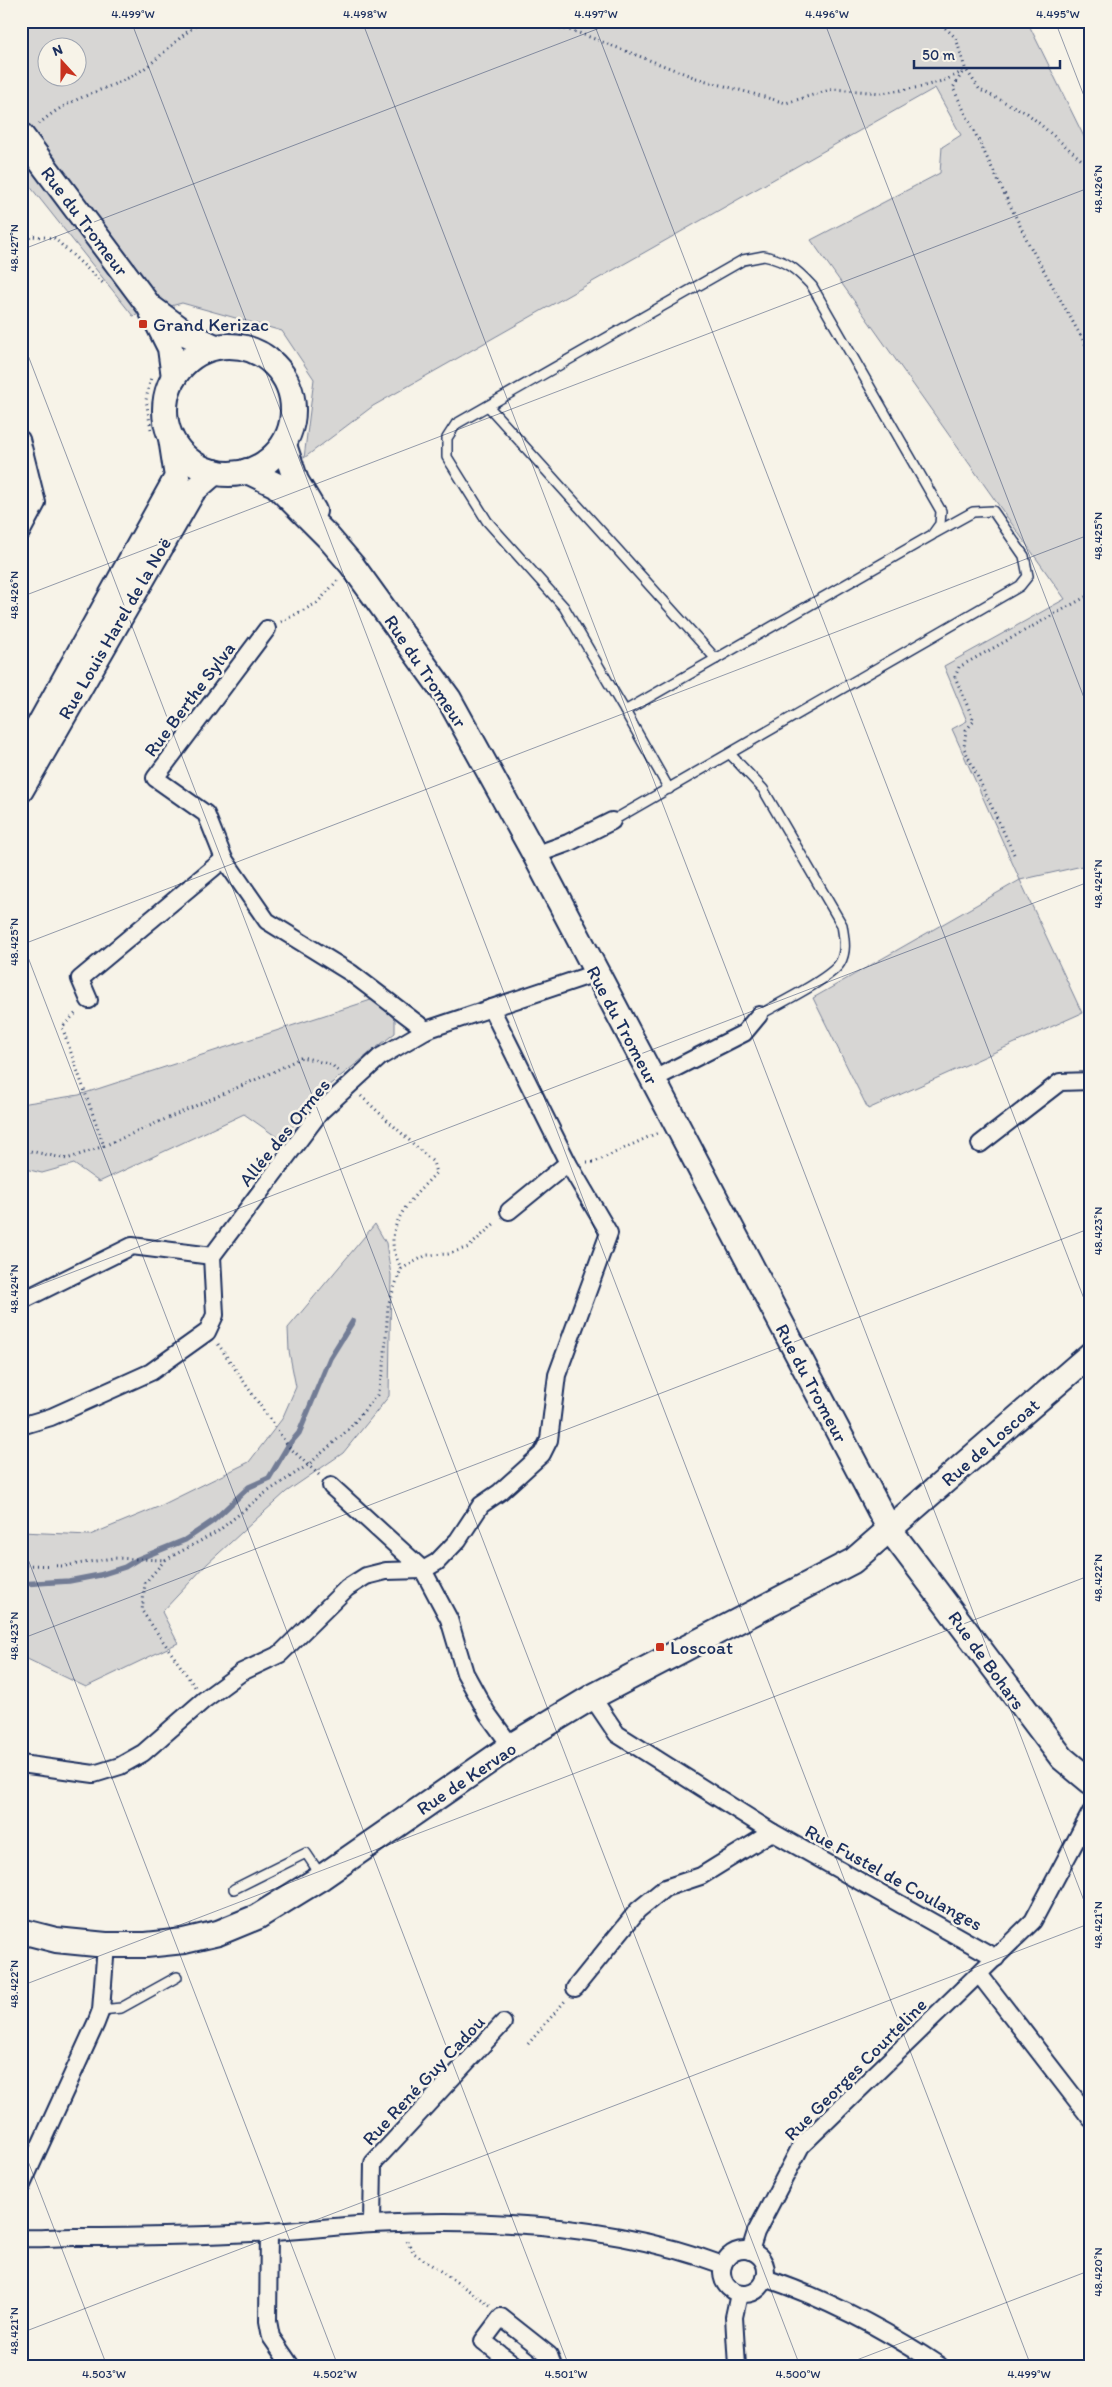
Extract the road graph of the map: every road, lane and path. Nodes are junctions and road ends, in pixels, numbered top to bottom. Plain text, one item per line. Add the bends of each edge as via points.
1 (203, 21) edge
2 (536, 21) edge
3 (938, 21) edge
4 (965, 68) junction
5 (23, 140) edge
6 (1091, 168) edge
7 (21, 243) edge
8 (106, 286) dead end
9 (150, 306) junction
10 (215, 347) junction
11 (1091, 354) edge
12 (163, 374) junction
13 (488, 406) junction
14 (161, 434) junction
15 (21, 438) edge
16 (284, 444) junction
17 (215, 472) junction
18 (247, 472) junction
19 (21, 532) edge
20 (932, 535) junction
21 (328, 537) junction
22 (352, 565) junction
23 (1091, 594) edge
24 (268, 629) joint
25 (716, 659) junction
26 (625, 711) junction
27 (730, 754) junction
28 (21, 757) edge
29 (669, 789) junction
30 (21, 790) edge
31 (612, 822) joint
32 (1014, 854) dead end
33 (534, 855) junction
34 (224, 859) junction
35 (596, 973) junction
36 (89, 1000) joint
37 (491, 1008) junction
38 (760, 1015) joint
39 (426, 1030) junction
40 (652, 1080) junction
41 (1091, 1081) edge
42 (675, 1124) junction
43 (980, 1144) dead end
44 (21, 1149) edge
45 (568, 1163) junction
46 (509, 1211) joint
47 (212, 1256) junction
48 (21, 1301) edge
49 (207, 1332) junction
50 (1091, 1354) edge
51 (21, 1426) edge
52 (308, 1465) junction
53 (331, 1486) joint
54 (890, 1530) junction
55 (165, 1560) junction
56 (21, 1565) edge
57 (423, 1570) junction
58 (592, 1697) junction
59 (204, 1700) junction
60 (511, 1746) junction
61 (21, 1764) edge
62 (1091, 1782) edge
63 (1091, 1812) edge
64 (772, 1832) junction
65 (322, 1877) junction
66 (234, 1889) dead end
67 (21, 1931) edge
68 (106, 1945) junction
69 (996, 1958) junction
70 (979, 1974) junction
71 (177, 1977) dead end
72 (575, 1988) joint
73 (101, 2010) junction
74 (503, 2023) dead end
75 (528, 2044) dead end
76 (1091, 2119) edge
77 (21, 2187) edge
78 (396, 2223) junction
79 (372, 2224) junction
80 (269, 2232) junction
81 (21, 2238) edge
82 (750, 2251) junction
83 (724, 2265) junction
84 (766, 2278) junction
85 (739, 2294) junction
86 (501, 2317) junction
87 (291, 2366) edge
88 (516, 2366) edge
89 (553, 2366) edge
90 (737, 2366) edge
91 (940, 2366) edge

1 - 5 path via 155,62 130,77 63,105
2 - 4 path via 579,33 696,78 786,104 833,89 882,93 921,87 945,80
3 - 4 path via 956,38
4 - 6 path via 980,90 1027,112
4 - 11 path via 953,88 1030,246
5 - 9 main road, Rue du Tromeur
7 - 8 path via 32,236 54,238
9 - 10 main road, Rue du Tromeur via 187,334
9 - 12 main road, Rue du Tromeur via 170,348
10 - 12 main road
10 - 16 main road via 240,346 264,355 283,372 293,396 293,421
12 - 14 main road via 166,402
12 - 14 path via 146,400
13 - 20 lane via 743,260 764,256 781,260 797,270 812,286 941,511 940,524
13 - 25 lane
13 - 26 lane via 456,424 447,438 447,458 487,521 564,607
14 - 17 main road via 196,465
14 - 28 main road, Rue Louis Harel de la Noë via 177,477
15 - 19 street via 37,503
16 - 18 main road via 268,461
16 - 21 main road, Rue du Tromeur via 296,481
17 - 18 main road
17 - 30 main road, Rue Louis Harel de la Noë via 193,491
18 - 21 main road, Rue du Tromeur via 276,485
20 - 25 lane
20 - 27 lane via 973,512 993,511 1024,556 1028,576 1020,586
21 - 22 main road, Rue du Tromeur
22 - 24 path via 317,603
22 - 33 main road, Rue du Tromeur via 449,699
23 - 32 path via 959,667 955,677 974,721 966,730 964,748
24 - 34 street, Rue Berthe Sylva via 155,778 206,814
25 - 26 lane
26 - 29 lane
27 - 29 lane
27 - 38 lane via 763,789 842,925 846,944 840,962 830,974
29 - 31 lane
31 - 33 street
33 - 35 main road, Rue du Tromeur
34 - 36 street via 80,979
34 - 39 street, Rue Berthe Sylva via 267,921 351,973
35 - 37 street, Allée des Ormes
35 - 40 main road, Rue du Tromeur
36 - 44 path via 62,1027 104,1146 67,1159
37 - 39 street, Allée des Ormes
37 - 45 street
38 - 40 street via 744,1033
39 - 47 street, Allée des Ormes via 380,1057 321,1111
40 - 42 main road, Rue du Tromeur
41 - 43 street via 1060,1082
42 - 45 path via 595,1162
42 - 54 main road, Rue du Tromeur
45 - 46 street
45 - 57 street via 610,1233 557,1375 549,1440 535,1461 481,1505 458,1540 437,1562
46 - 52 path via 469,1247 448,1254 427,1254 401,1269 388,1305 384,1367 377,1395 347,1431
47 - 48 street via 132,1246
47 - 49 street via 215,1315
49 - 51 street via 151,1372 51,1417
49 - 52 path via 226,1353 288,1446
50 - 54 main road, Rue de Loscoat
52 - 53 path
52 - 55 path via 264,1494 217,1532
53 - 57 street
54 - 58 main road, Rue de Kervao via 853,1561
54 - 62 main road, Rue de Bohars via 1062,1758
55 - 56 path via 113,1558 66,1566
55 - 59 path via 145,1583 142,1611
57 - 59 street via 386,1571 366,1576 347,1588 280,1654 242,1672
57 - 60 street via 449,1619 465,1673 487,1713
58 - 60 main road, Rue de Kervao
58 - 64 street, Rue Fustel de Coulanges via 617,1734
59 - 61 street via 143,1753 120,1766 94,1774
60 - 65 main road, Rue de Kervao
63 - 69 street, Rue Georges Courteline via 1033,1921
64 - 69 street, Rue Fustel de Coulanges
64 - 72 street via 701,1876 665,1888 638,1910
65 - 66 lane via 306,1853
65 - 68 main road, Rue de Kervao via 257,1917 218,1933 184,1941
67 - 68 main road, Rue de Kervao via 56,1940
68 - 73 street
69 - 70 street, Rue Georges Courteline
70 - 76 street
70 - 82 street, Rue Georges Courteline via 801,2146 756,2232
71 - 73 lane via 121,2008
72 - 75 path
73 - 77 street
74 - 79 street, Rue René Guy Cadou via 374,2162
78 - 79 street
78 - 83 street via 530,2226 586,2232 646,2243
78 - 86 path via 414,2253 487,2301
79 - 80 street
80 - 81 street via 154,2238
80 - 87 street via 268,2321 271,2337
82 - 83 street via 731,2255
82 - 84 street via 762,2259
83 - 85 street via 725,2283
84 - 85 street via 752,2293
84 - 91 street via 834,2306
85 - 90 street via 734,2317
86 - 88 street via 483,2341
86 - 89 street via 549,2355

